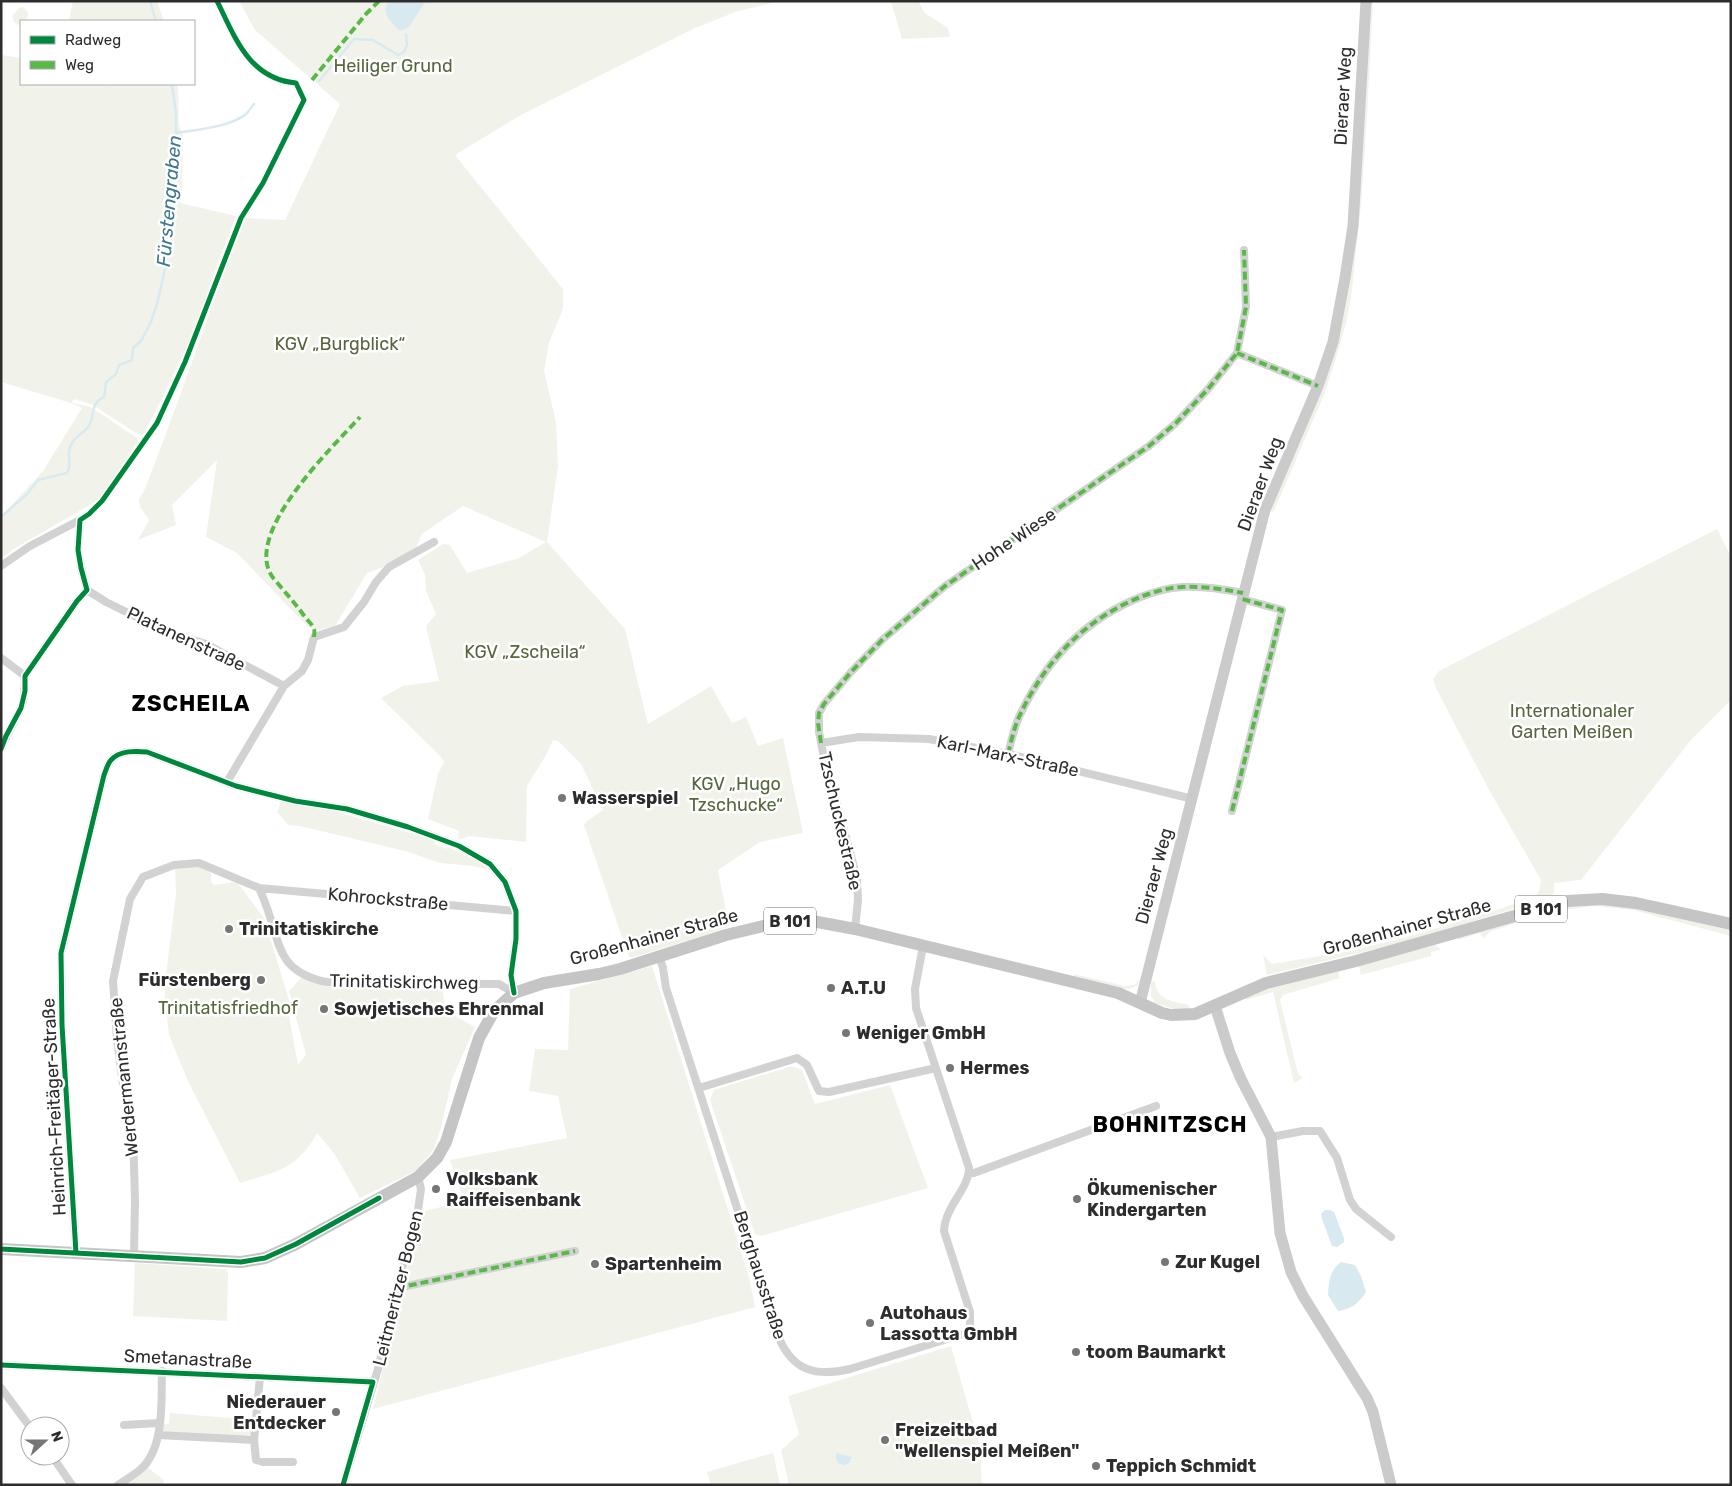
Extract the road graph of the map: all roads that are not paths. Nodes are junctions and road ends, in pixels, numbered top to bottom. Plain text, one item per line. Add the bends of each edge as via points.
1 (1366, 1) edge
2 (1244, 250) dead end
3 (1237, 353) junction
4 (1318, 386) junction
5 (434, 542) dead end
6 (1, 566) edge
7 (87, 590) junction
8 (1243, 596) junction
9 (1, 658) edge
10 (26, 676) junction
11 (284, 686) junction
12 (821, 743) junction
13 (1, 749) edge
14 (1008, 754) junction
15 (227, 782) junction
16 (1193, 799) junction
17 (1232, 811) dead end
18 (259, 888) junction
19 (516, 911) junction
20 (1731, 924) edge
21 (855, 929) junction
22 (923, 946) junction
23 (659, 956) junction
24 (514, 994) junction
25 (1140, 1003) junction
26 (1215, 1006) junction
27 (936, 1068) junction
28 (699, 1088) junction
29 (1156, 1106) dead end
30 (1271, 1137) junction
31 (969, 1173) junction
32 (418, 1177) junction
33 (1391, 1237) dead end
34 (1, 1249) edge
35 (575, 1251) dead end
36 (76, 1253) junction
37 (134, 1256) junction
38 (397, 1288) junction
39 (1, 1365) edge
40 (162, 1371) junction
41 (260, 1377) junction
42 (373, 1382) junction
43 (1, 1388) edge
44 (22, 1416) edge
45 (159, 1423) junction
46 (124, 1425) dead end
47 (158, 1436) junction
48 (254, 1440) junction
49 (293, 1462) dead end
50 (59, 1466) edge
51 (72, 1485) edge
52 (118, 1485) edge
53 (343, 1485) edge
54 (1391, 1485) edge

1 - 4 main road, Dieraer Weg via 1352,226 1333,342
2 - 3 street, Hohe Wiese via 1246,307
3 - 4 street
3 - 12 street, Hohe Wiese via 1176,423 1149,446 945,586 882,640 824,704 818,722
4 - 8 main road, Dieraer Weg via 1265,510
5 - 11 street via 389,567 344,627 314,637 302,671
6 - 7 street via 30,546 80,520 78,550
7 - 10 street
7 - 11 street, Platanenstraße via 165,630 206,644
8 - 14 street via 1212,587 1162,590 1144,595 1096,620 1058,655 1037,685 1019,718
8 - 16 main road, Dieraer Weg
8 - 17 street via 1282,610
9 - 10 street
10 - 13 street via 21,708
11 - 15 street
12 - 14 street, Karl-Marx-Straße via 859,737 903,737
12 - 21 street, Tzschuckestraße via 857,878
14 - 16 street, Karl-Marx-Straße
15 - 19 street, Heinrich-Freitäger-Straße via 295,801 347,809 459,846 490,864 505,882
15 - 36 street, Heinrich-Freitäger-Straße via 135,750 111,760 104,775 61,953 62,1025
16 - 25 main road, Dieraer Weg
18 - 19 street, Kohrockstraße
18 - 24 street, Trinitatiskirchweg via 283,955 291,966 311,978 344,983 499,984
18 - 37 street, Werdermannstraße via 199,863 174,865 143,877 130,899 113,982 118,1048 132,1132
19 - 24 street via 511,975
20 - 26 main road, Großenhainer Straße / B 101 via 1636,903 1602,899 1567,901 1266,983
21 - 22 main road, Großenhainer Straße / B 101
21 - 23 main road, Großenhainer Straße / B 101 via 807,920 780,922
22 - 25 main road, Großenhainer Straße / B 101 via 1093,986
22 - 27 street via 915,999
23 - 24 main road, Großenhainer Straße / B 101 via 599,974 544,983
23 - 28 street, Berghausstraße via 666,988
24 - 32 main road, Großenhainer Straße / B 101 via 494,1011 479,1038 446,1142 437,1158
25 - 26 main road, Großenhainer Straße / B 101 via 1171,1015 1195,1014
26 - 30 main road via 1233,1062
27 - 28 street via 829,1092 819,1090 807,1065 797,1058
27 - 31 street
28 - 31 street, Berghausstraße via 778,1338 789,1356 812,1371 830,1373 850,1369 970,1332 968,1304 944,1231 946,1217
29 - 31 street
30 - 33 street via 1320,1131 1337,1158 1356,1209
30 - 54 main road via 1280,1233 1291,1272 1367,1398
32 - 37 main road, Großenhainer Straße / B 101 via 265,1258 241,1262
32 - 38 street, Leitmeritzer Bogen via 420,1202
34 - 36 main road, Großenhainer Straße / B 101
35 - 38 street
36 - 37 main road, Großenhainer Straße / B 101
38 - 42 street, Leitmeritzer Bogen
39 - 40 street, Smetanastraße
40 - 41 street, Smetanastraße
40 - 45 street
41 - 42 street, Smetanastraße
41 - 48 street
42 - 53 street, Leitmeritzer Bogen
43 - 44 street
45 - 46 street
45 - 47 street
47 - 48 street
47 - 52 street via 152,1454 141,1469
48 - 49 street via 256,1460
50 - 51 street

